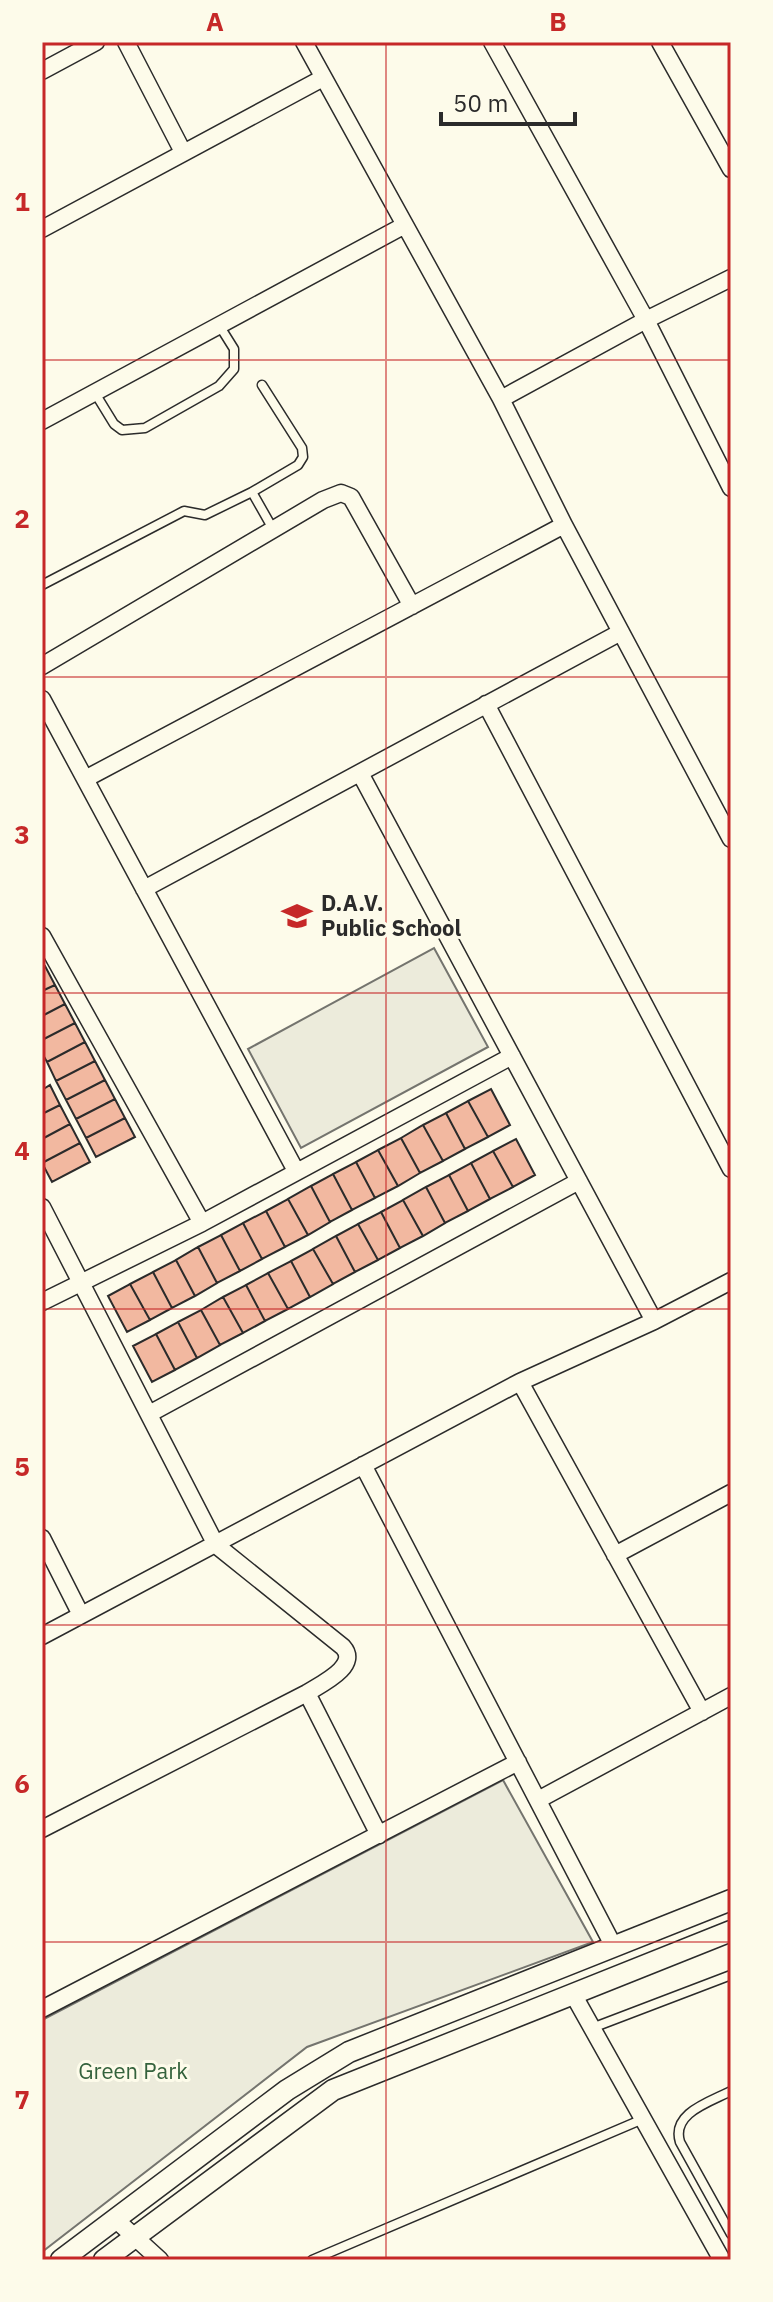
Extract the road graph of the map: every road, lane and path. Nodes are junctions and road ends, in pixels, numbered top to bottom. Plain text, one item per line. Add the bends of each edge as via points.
1 (96, 42) edge
2 (126, 42) edge
3 (304, 42) edge
4 (492, 42) edge
5 (660, 42) edge
6 (42, 71) edge
7 (323, 78) junction
8 (183, 152) junction
9 (731, 169) edge
10 (405, 225) junction
11 (42, 229) edge
12 (731, 278) edge
13 (646, 320) junction
14 (219, 325) junction
15 (262, 385) dead end
16 (95, 392) junction
17 (501, 399) junction
18 (42, 421) edge
19 (731, 488) edge
20 (252, 492) junction
21 (564, 525) junction
22 (274, 529) junction
23 (42, 585) edge
24 (412, 606) junction
25 (621, 632) junction
26 (42, 666) edge
27 (42, 699) edge
28 (486, 704) junction
29 (360, 773) junction
30 (85, 779) junction
31 (731, 839) edge
32 (144, 889) junction
33 (42, 936) edge
34 (512, 1056) junction
35 (731, 1169) edge
36 (296, 1171) junction
37 (579, 1181) junction
38 (42, 1207) edge
39 (202, 1223) junction
40 (731, 1281) edge
41 (83, 1283) junction
42 (42, 1302) edge
43 (654, 1321) junction
44 (520, 1382) junction
45 (149, 1414) junction
46 (363, 1465) junction
47 (731, 1493) edge
48 (42, 1538) edge
49 (216, 1545) junction
50 (615, 1555) junction
51 (81, 1615) junction
52 (42, 1636) edge
53 (307, 1693) junction
54 (731, 1696) edge
55 (702, 1712) junction
56 (518, 1762) junction
57 (538, 1800) junction
58 (42, 1829) edge
59 (379, 1835) junction
60 (731, 1900) edge
61 (731, 1931) edge
62 (614, 1947) junction
63 (731, 1975) edge
64 (573, 1994) junction
65 (42, 2009) edge
66 (592, 2028) junction
67 (731, 2091) edge
68 (644, 2119) junction
69 (115, 2219) junction
70 (731, 2234) edge
71 (135, 2237) junction
72 (61, 2260) edge
73 (104, 2260) edge
74 (160, 2260) edge
75 (312, 2260) edge
76 (722, 2260) edge

1 - 6 street
2 - 8 street
3 - 7 street
4 - 13 street
5 - 9 street
7 - 8 street
7 - 10 street
8 - 11 street
10 - 14 street
10 - 17 street
12 - 13 street
13 - 17 street
13 - 19 street
14 - 16 street
14 - 16 lane via 234,349 234,369 219,386 145,428 122,430
15 - 20 lane via 303,457
16 - 18 street
17 - 21 street
20 - 22 lane
20 - 23 lane via 205,515 184,511
21 - 24 street
21 - 25 street
22 - 24 street via 323,500 349,495
22 - 26 street
24 - 30 street
25 - 28 street
25 - 31 street
27 - 30 street
28 - 29 street
28 - 35 street
29 - 32 street
29 - 34 street
30 - 32 street
32 - 36 street
33 - 39 street
34 - 36 street
34 - 37 street
36 - 39 street
37 - 43 street
37 - 45 street
38 - 41 street
39 - 41 street
40 - 43 street
41 - 42 street
41 - 45 street
43 - 44 street
44 - 46 street
44 - 50 street
45 - 49 street
46 - 49 street
46 - 56 street
47 - 50 street
48 - 51 street
49 - 51 street
49 - 53 street via 347,1652 344,1667
50 - 55 street
51 - 52 street
53 - 58 street
53 - 59 street
54 - 55 street
55 - 57 street
56 - 57 street
56 - 59 street
57 - 62 street
59 - 65 street
60 - 62 street
61 - 64 street
62 - 69 street via 349,2052 287,2090
63 - 66 lane
64 - 66 street
64 - 71 street via 333,2090
66 - 68 street
67 - 70 lane via 686,2115 677,2131
68 - 75 lane
68 - 76 street
69 - 71 street
69 - 72 street
71 - 73 street
71 - 74 street

